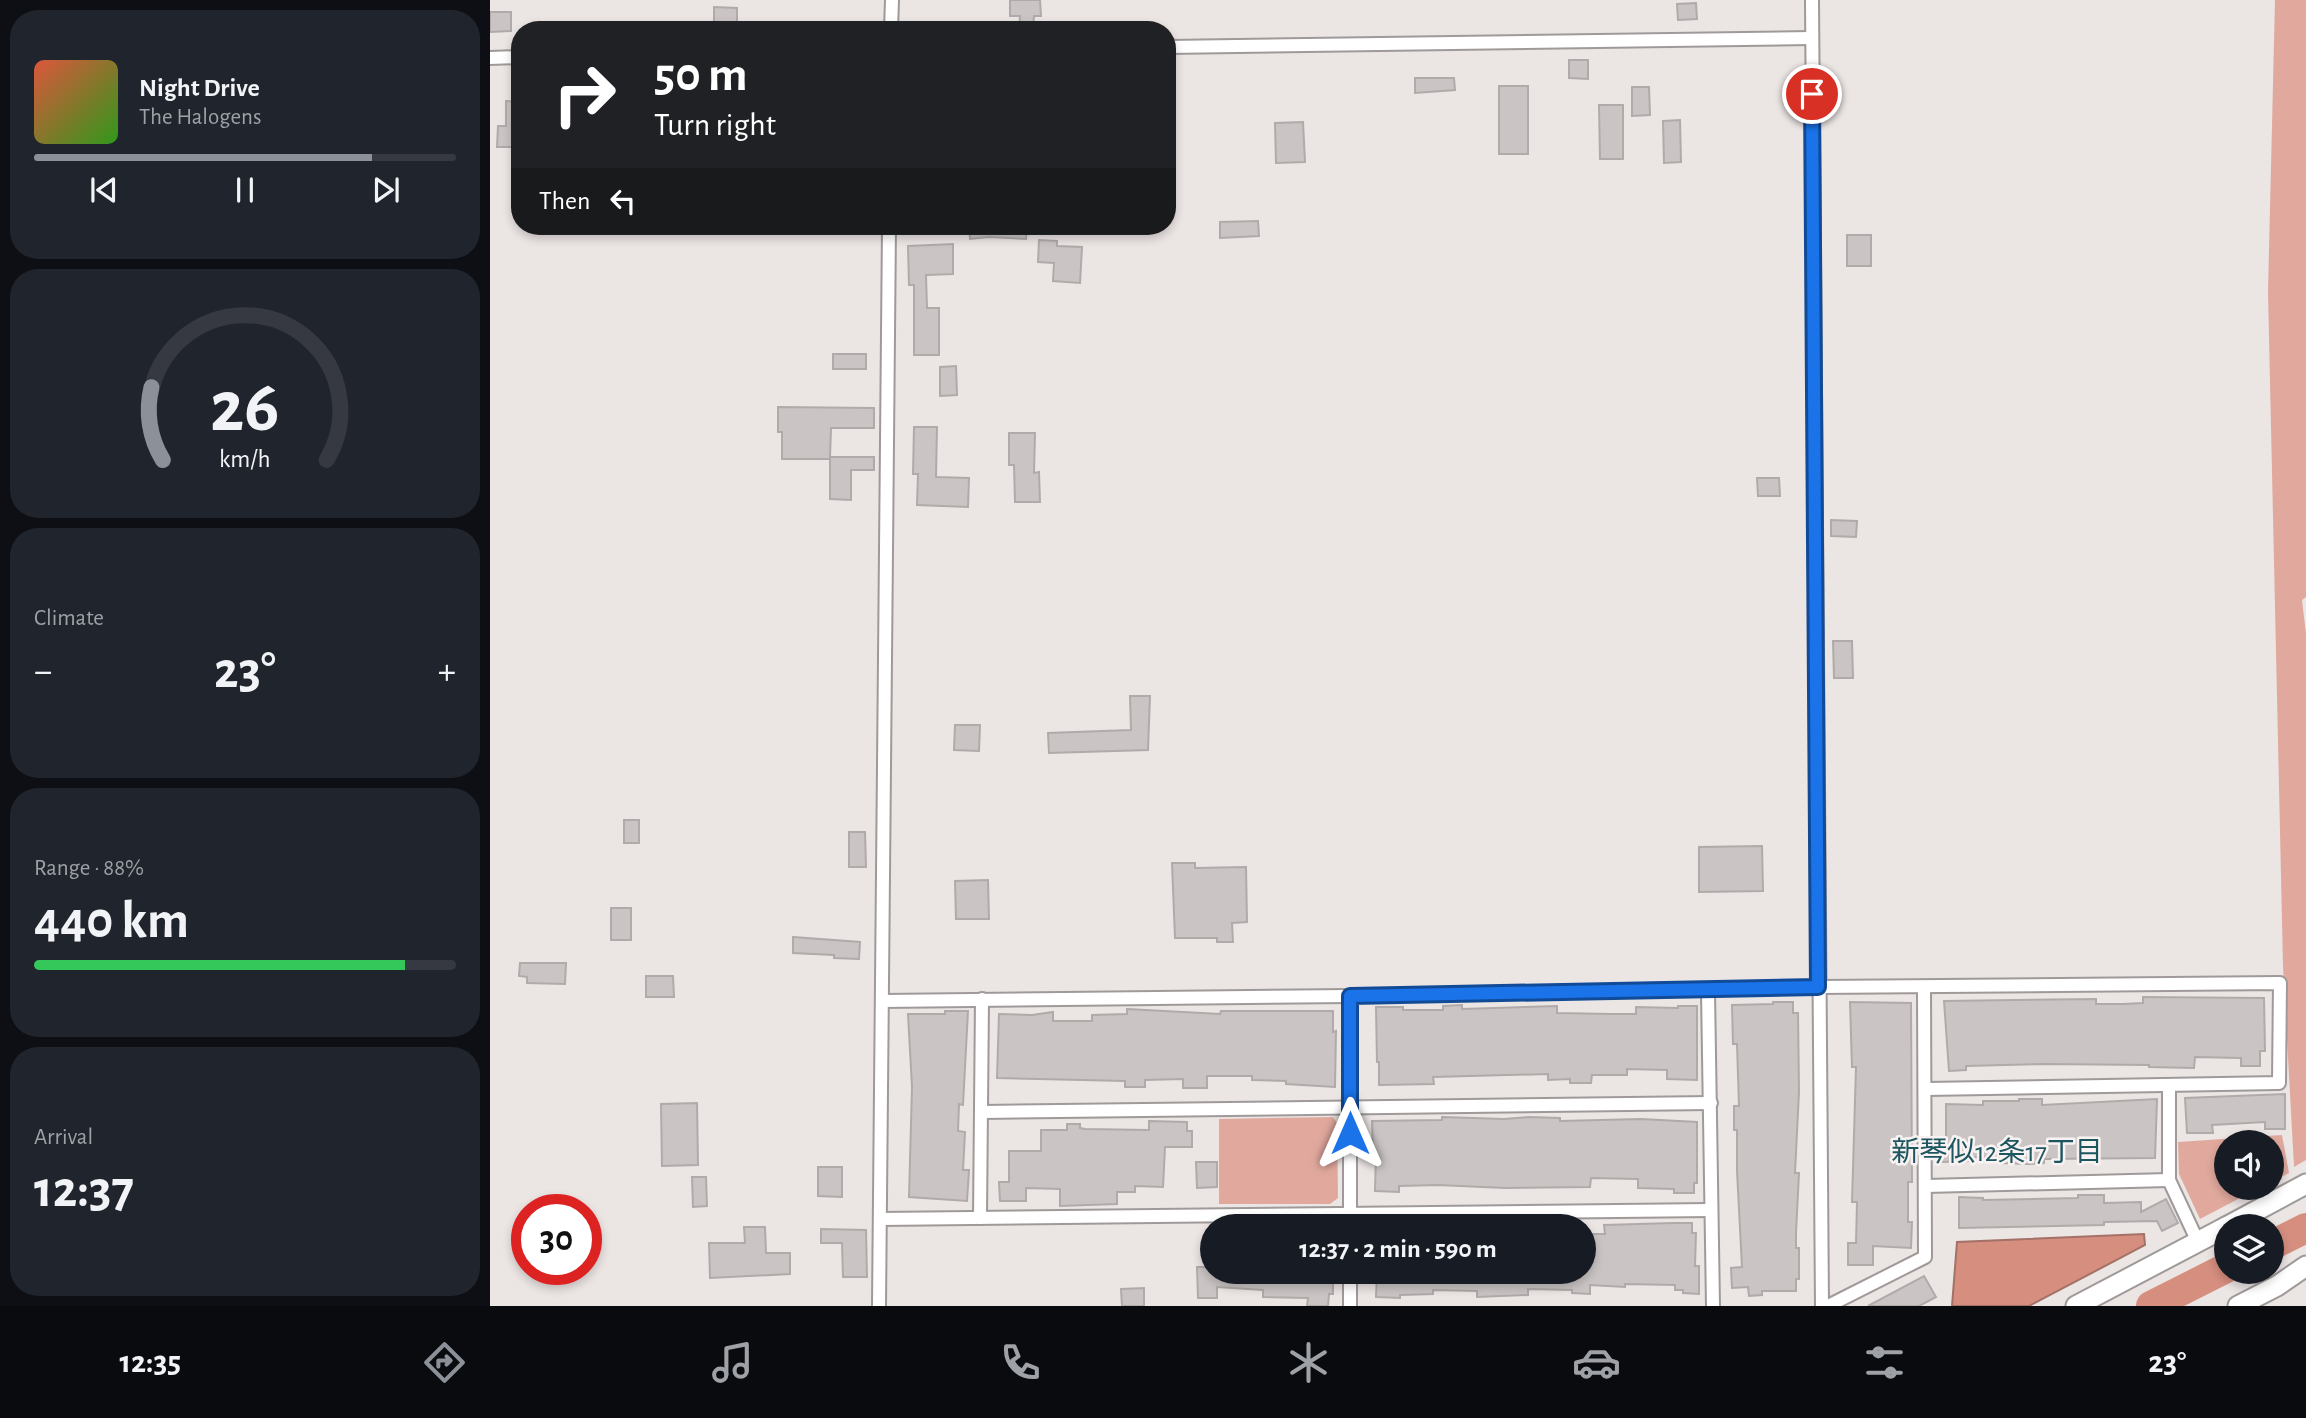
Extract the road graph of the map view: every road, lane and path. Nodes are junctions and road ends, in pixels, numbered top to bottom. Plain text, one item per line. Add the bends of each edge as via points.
1 (892, 0) edge
2 (1812, 0) edge
3 (891, 21) edge
4 (1812, 38) junction
5 (1176, 47) edge
6 (511, 57) edge
7 (490, 58) edge
8 (889, 235) edge
9 (1818, 987) junction
10 (1924, 987) junction
11 (1708, 990) junction
12 (1350, 996) junction
13 (982, 999) junction
14 (882, 1001) junction
15 (2169, 1085) junction
16 (1926, 1089) junction
17 (1711, 1103) junction
18 (1350, 1107) junction
19 (982, 1112) junction
20 (2169, 1180) junction
21 (1926, 1186) junction
22 (2304, 1191) edge
23 (1711, 1210) junction
24 (1350, 1214) edge
25 (1567, 1214) edge
26 (2254, 1214) edge
27 (980, 1218) junction
28 (880, 1219) junction
29 (1200, 1219) edge
30 (2214, 1233) edge
31 (2198, 1242) junction
32 (2306, 1266) edge
33 (1350, 1284) edge
34 (879, 1306) edge
35 (1350, 1306) edge
36 (1713, 1306) edge
37 (1822, 1306) edge
38 (1828, 1306) edge
39 (2076, 1306) edge
40 (2238, 1306) edge

1 - 3 street
2 - 4 street
4 - 5 street
4 - 9 street
6 - 7 street
8 - 14 street
9 - 10 street
9 - 11 street
9 - 37 street
10 - 15 street via 2280,983 2279,1083
10 - 16 street
11 - 12 street
11 - 17 street
12 - 13 street
12 - 18 street
13 - 14 street
13 - 19 street
14 - 28 street
15 - 16 street
15 - 20 street
16 - 21 street
17 - 18 street
17 - 23 street
18 - 19 street
18 - 24 street
19 - 27 street
20 - 21 street
20 - 31 street
21 - 38 street via 1925,1257
22 - 26 street
23 - 25 street
23 - 36 street
27 - 28 street
27 - 29 street
28 - 34 street
30 - 31 street
31 - 39 street
32 - 40 street
33 - 35 street

